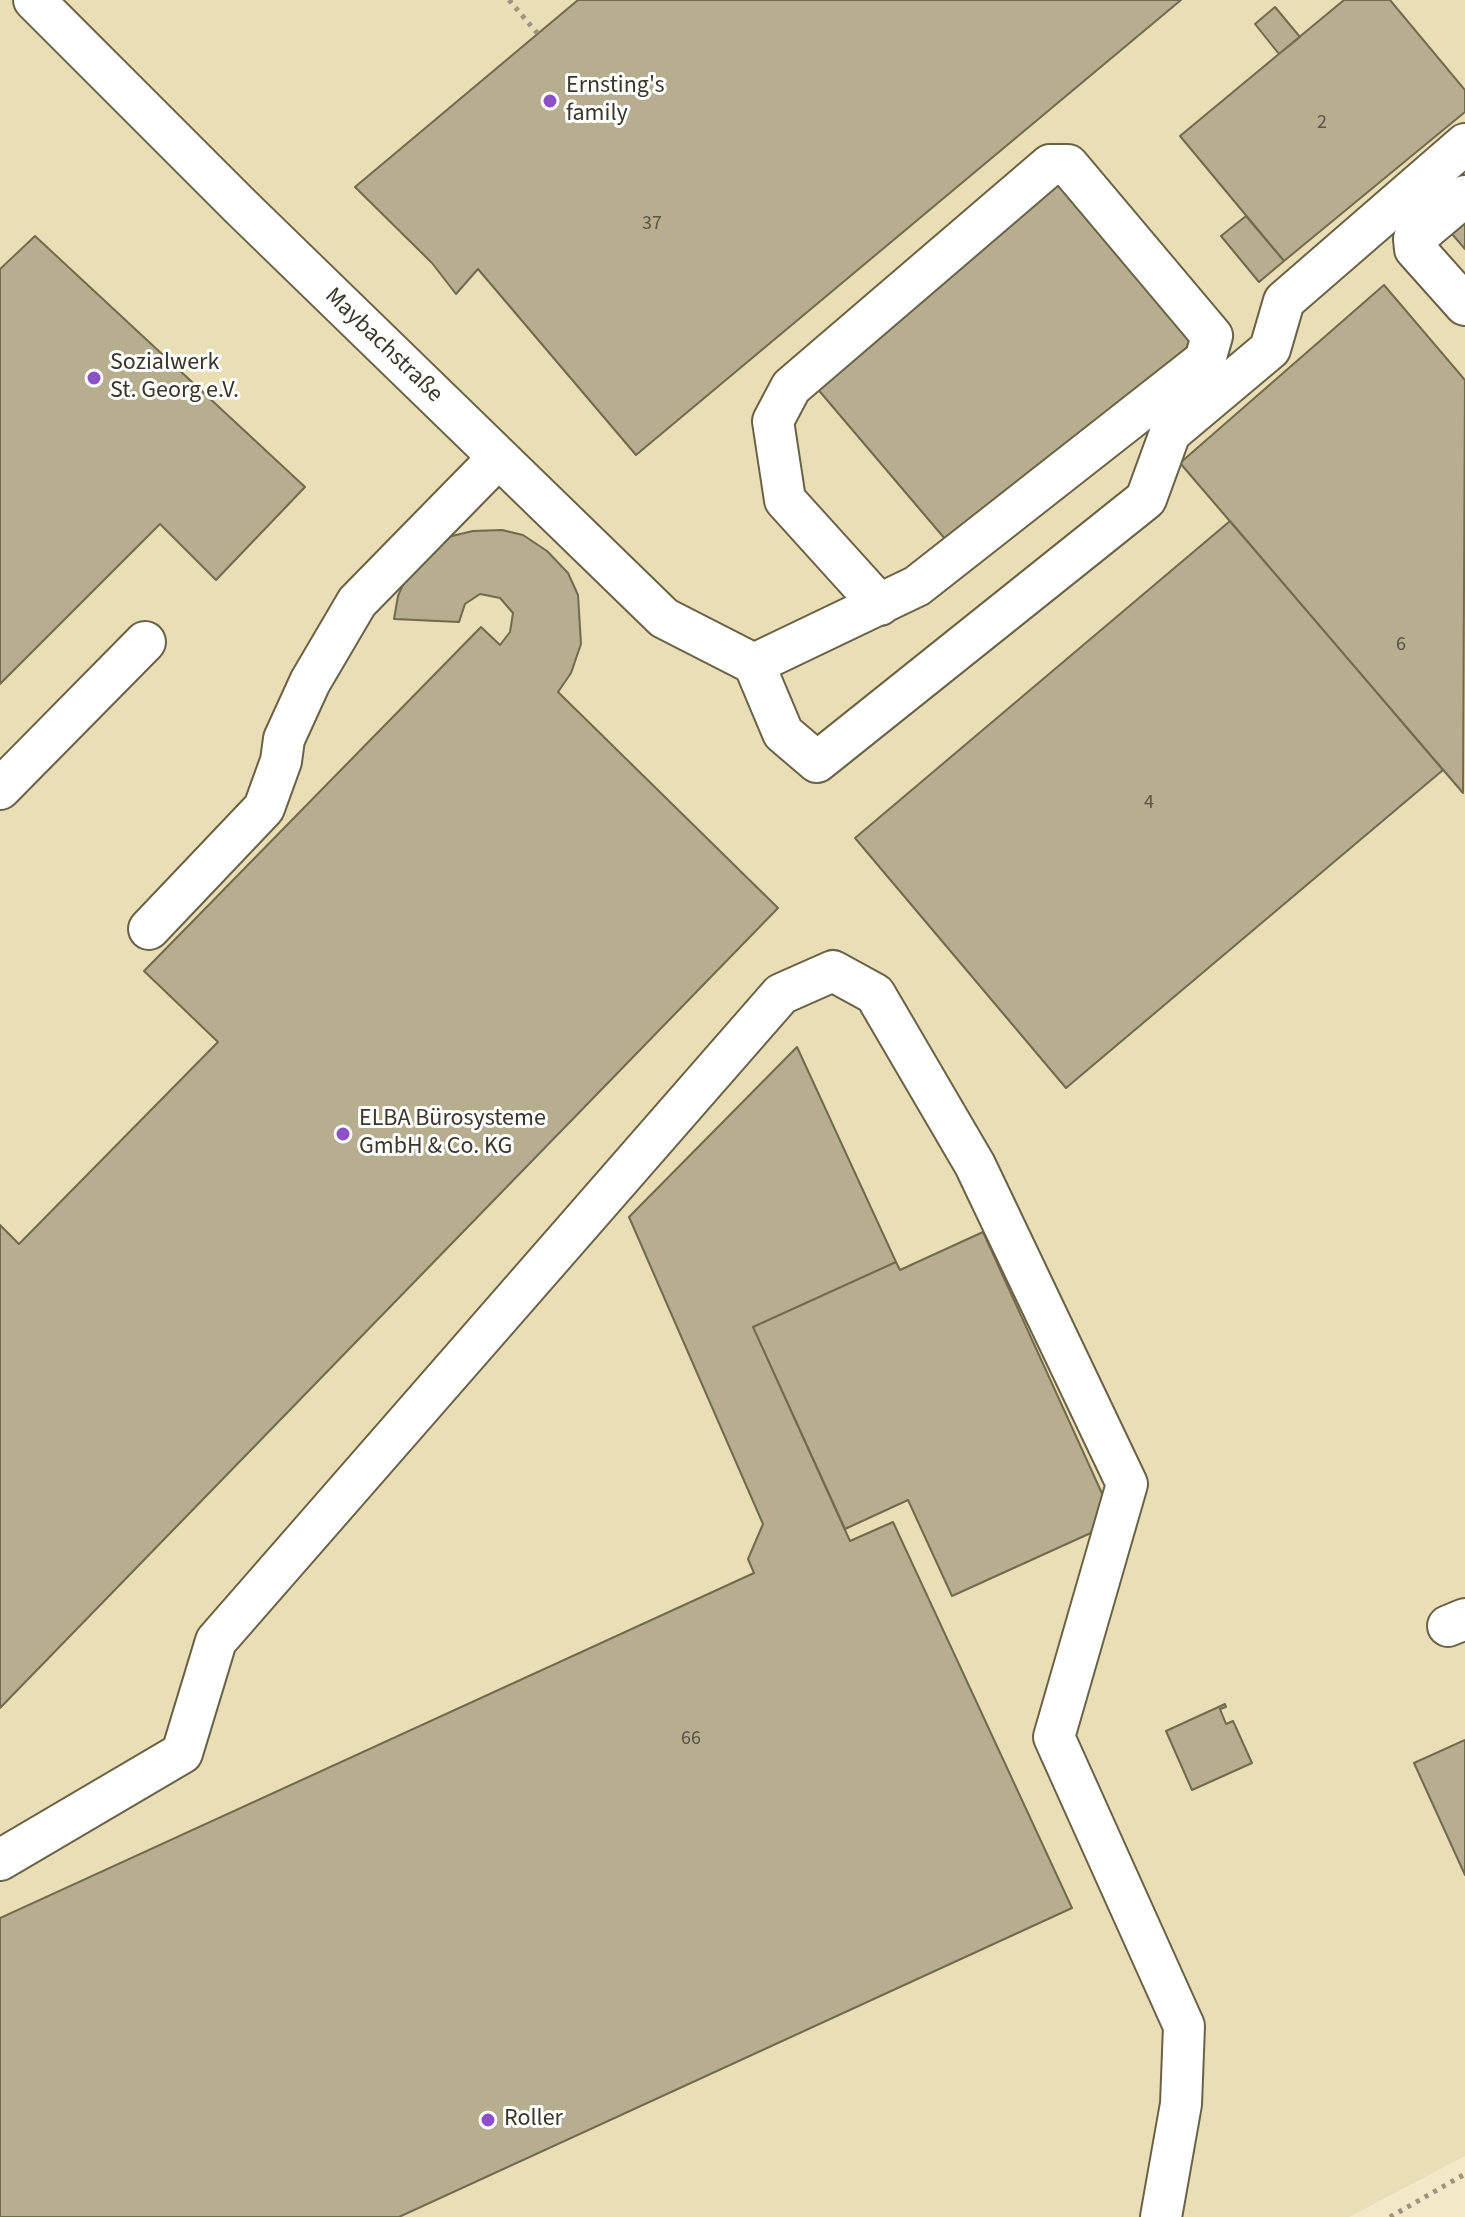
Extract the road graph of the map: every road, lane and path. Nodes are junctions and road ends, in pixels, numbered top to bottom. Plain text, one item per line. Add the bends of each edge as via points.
1 (34, 0) edge
2 (509, 0) edge
3 (538, 34) dead end
4 (1465, 144) edge
5 (1465, 196) edge
6 (1465, 305) edge
7 (498, 458) junction
8 (880, 605) junction
9 (145, 642) dead end
10 (754, 664) junction
11 (0, 789) edge
12 (149, 929) dead end
13 (0, 1860) edge
14 (1465, 2174) edge
15 (1161, 2217) edge
16 (1390, 2217) edge

1 - 7 street, Maybachstraße
2 - 3 path
4 - 10 street via 1284,301 1270,349 1170,433 1146,499 817,762 783,733
5 - 6 street via 1414,239 1415,249
7 - 10 street, Maybachstraße via 664,618
7 - 12 street via 357,602 284,739 264,808
8 - 8 street via 917,586 1205,360 1212,336 1068,165 1050,165 791,387 773,421 785,500
8 - 10 street
9 - 11 street
13 - 15 street via 182,1753 216,1641 781,994 833,971 875,994 975,1165 1127,1484 1054,1737 1184,2026 1181,2104
14 - 16 path

